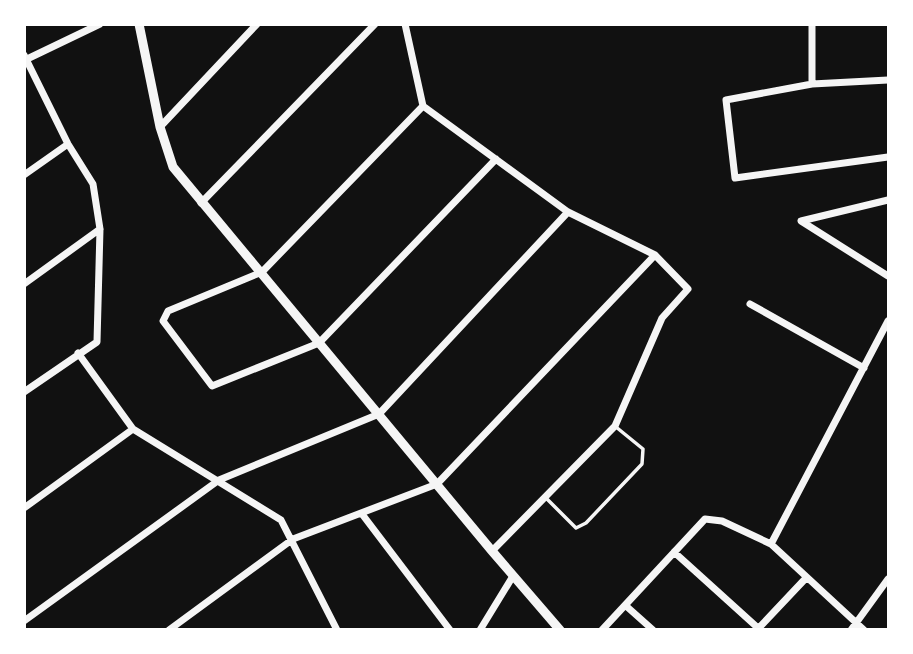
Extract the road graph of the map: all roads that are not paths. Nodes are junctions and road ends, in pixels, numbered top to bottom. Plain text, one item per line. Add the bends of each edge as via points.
1 (100, 24) edge
2 (139, 24) edge
3 (257, 24) edge
4 (375, 24) edge
5 (405, 24) edge
6 (812, 24) edge
7 (25, 58) edge
8 (888, 80) edge
9 (812, 84) junction
10 (423, 106) junction
11 (160, 127) junction
12 (68, 144) junction
13 (888, 157) edge
14 (496, 159) junction
15 (24, 175) edge
16 (888, 200) edge
17 (201, 203) junction
18 (568, 212) junction
19 (100, 229) junction
20 (655, 255) junction
21 (262, 272) junction
22 (888, 275) edge
23 (24, 284) edge
24 (750, 304) dead end
25 (888, 321) edge
26 (319, 343) junction
27 (78, 353) junction
28 (864, 368) junction
29 (24, 392) edge
30 (379, 414) junction
31 (615, 426) junction
32 (133, 429) junction
33 (219, 480) junction
34 (437, 484) junction
35 (545, 497) junction
36 (24, 508) edge
37 (362, 513) junction
38 (293, 539) junction
39 (771, 544) junction
40 (492, 551) junction
41 (674, 552) junction
42 (513, 576) junction
43 (806, 578) junction
44 (888, 579) edge
45 (625, 606) junction
46 (24, 621) edge
47 (857, 623) junction
48 (169, 629) edge
49 (337, 629) edge
50 (450, 629) edge
51 (480, 629) edge
52 (560, 629) edge
53 (602, 629) edge
54 (653, 629) edge
55 (757, 629) edge
56 (851, 629) edge
57 (864, 629) edge

1 - 7 street
2 - 11 street
3 - 11 street
4 - 17 street
5 - 10 street
6 - 9 street
7 - 12 street
8 - 9 street
9 - 13 street via 726,100 735,178
10 - 14 street
10 - 21 street
11 - 17 street via 173,167
12 - 15 street
12 - 19 street via 93,184
14 - 18 street
14 - 26 street
16 - 22 street via 801,221
17 - 21 street
18 - 20 street
18 - 30 street
19 - 23 street
19 - 27 street via 97,342
20 - 31 street via 688,289 662,318
20 - 34 street
21 - 26 street
21 - 26 street via 168,311 163,321 212,386
24 - 28 street
25 - 28 street
26 - 30 street
27 - 29 street
27 - 32 street
28 - 39 street
30 - 33 street
30 - 34 street
31 - 35 street
31 - 35 lane via 642,449 642,464 586,523 576,528
32 - 33 street
32 - 36 street
33 - 38 street via 281,520
33 - 46 street
34 - 37 street
34 - 40 street
35 - 40 street
37 - 38 street
37 - 50 street
38 - 48 street
38 - 49 street
39 - 41 street via 722,521 705,519
39 - 43 street
40 - 42 street
41 - 45 street
41 - 55 street
42 - 51 street
42 - 52 street
43 - 47 street
43 - 55 street
44 - 47 street
45 - 53 street
45 - 54 street
47 - 56 street
47 - 57 street

